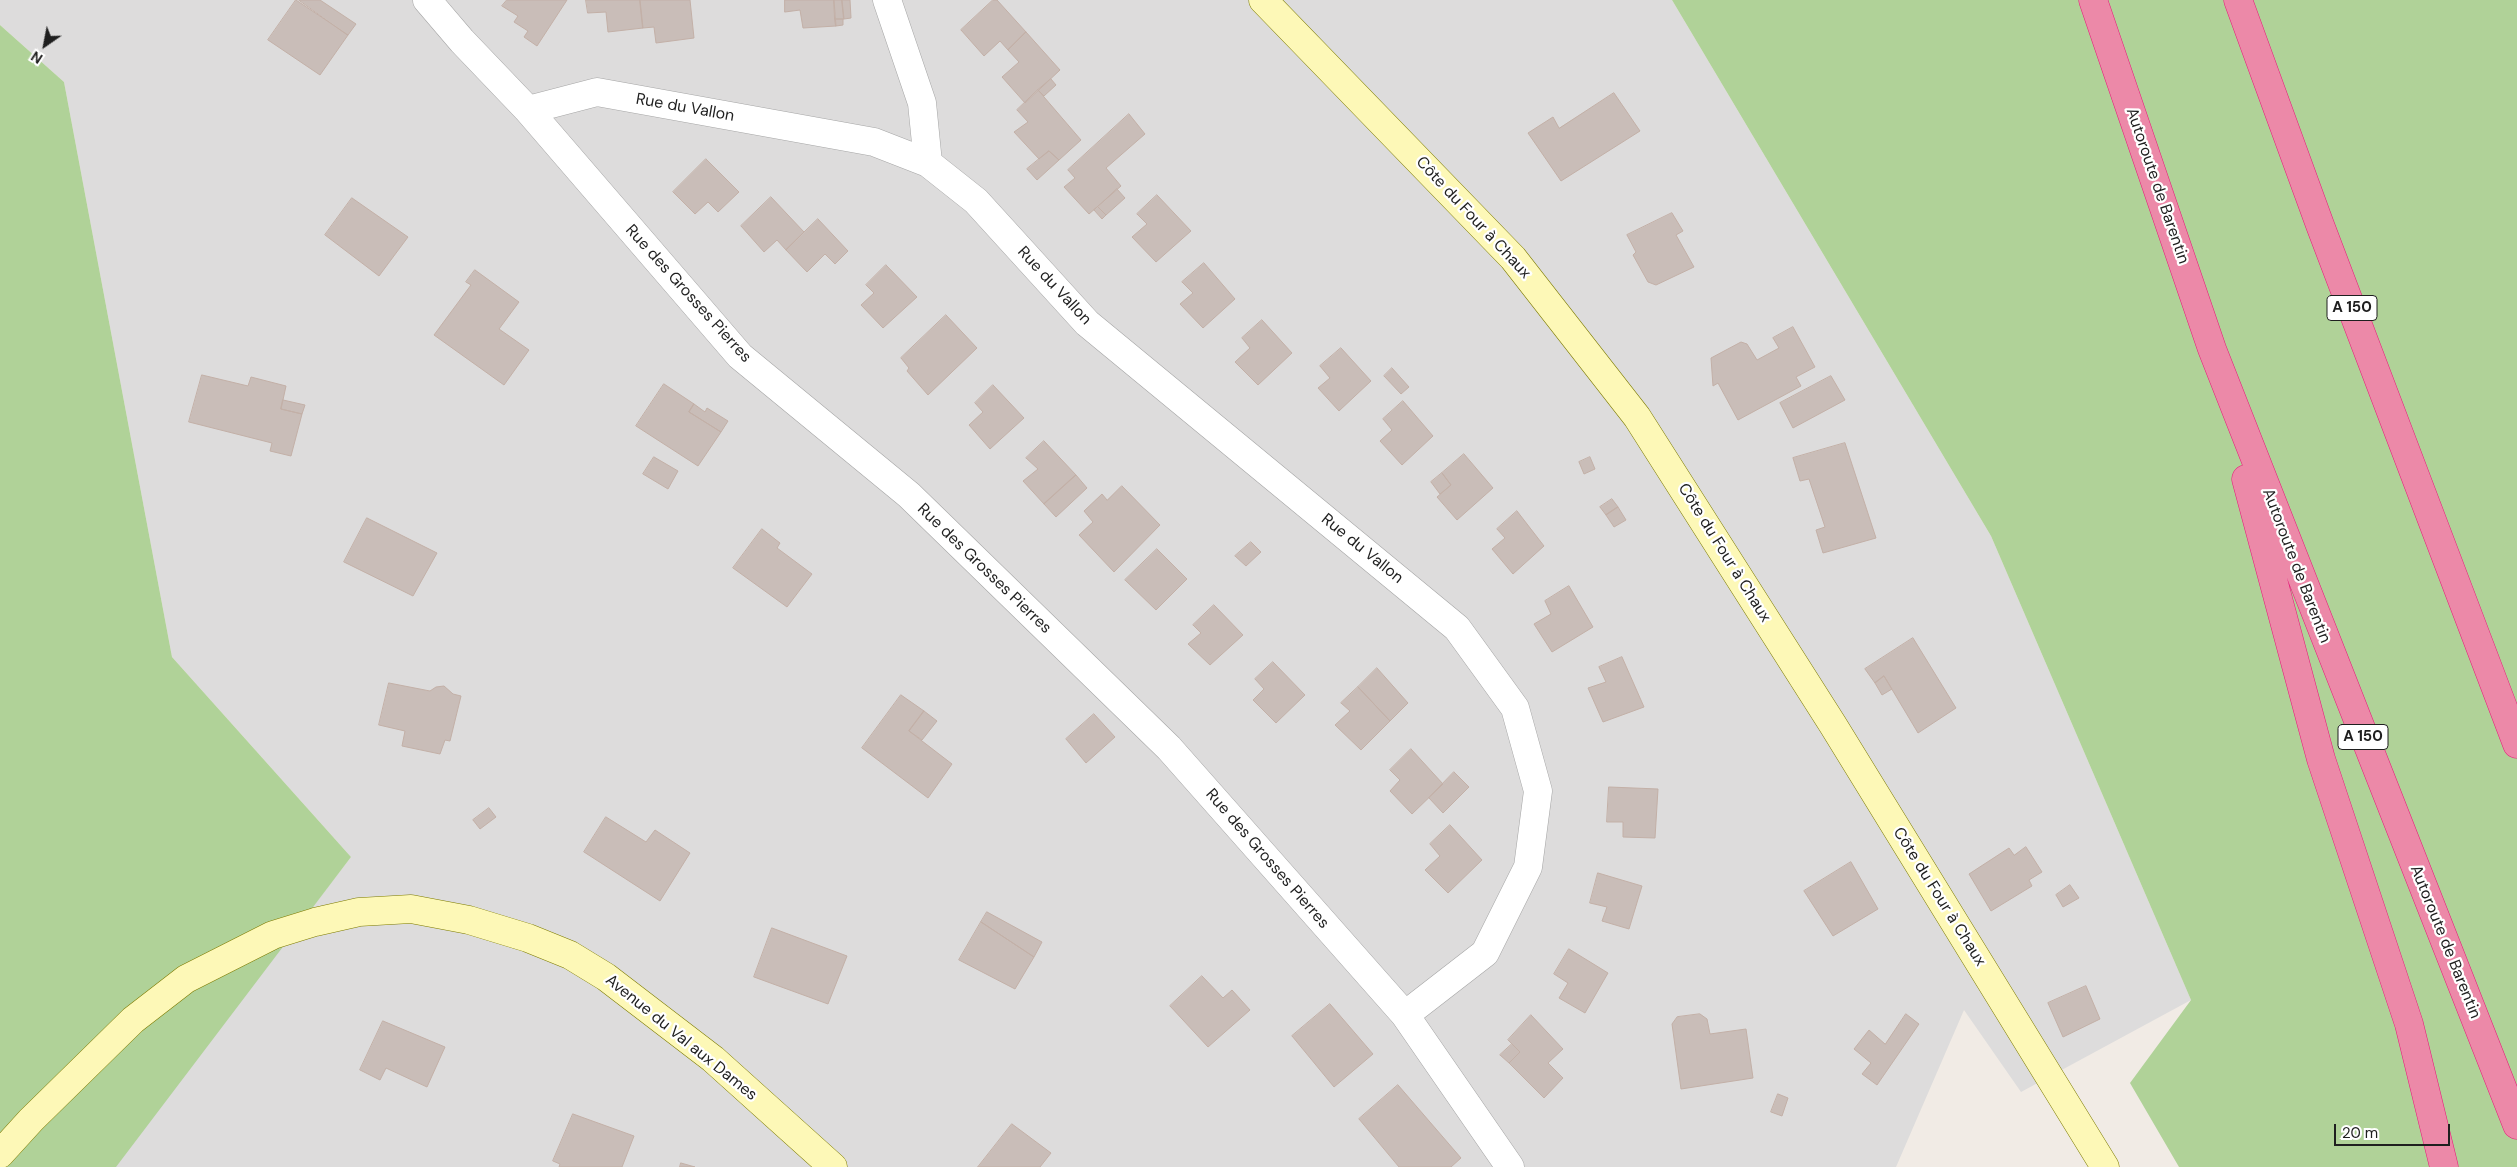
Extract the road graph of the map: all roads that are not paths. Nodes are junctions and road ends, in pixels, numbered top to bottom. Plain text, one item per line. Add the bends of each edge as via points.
1 (427, 0) edge
2 (887, 0) edge
3 (1263, 0) edge
4 (2093, 0) edge
5 (2238, 0) edge
6 (528, 110) junction
7 (928, 163) junction
8 (2212, 349) junction
9 (2468, 615) junction
10 (2517, 697) edge
11 (2517, 744) edge
12 (1405, 1016) junction
13 (2517, 1125) edge
14 (0, 1154) edge
15 (833, 1167) edge
16 (1510, 1167) edge
17 (2105, 1167) edge
18 (2444, 1167) edge

1 - 6 street, Rue des Grosses Pierres
2 - 7 street via 922,103
3 - 17 street, Côte du Four à Chaux via 1514,258 1638,417 1833,725
4 - 8 highway, Autoroute de Barentin / A 150
5 - 9 highway, A 150
6 - 7 street, Rue du Vallon via 597,92 874,142
6 - 12 street, Rue des Grosses Pierres via 740,356 909,496 1169,748
7 - 12 street, Rue du Vallon via 976,201 1087,323 1457,628 1515,708 1538,791 1528,867 1485,953
8 - 13 highway, Autoroute de Barentin / A 150
8 - 18 highway via 2321,759 2409,1024
9 - 10 highway
9 - 11 highway, A 150
12 - 16 street, Rue des Grosses Pierres
14 - 15 street, Avenue du Val aux Dames via 127,1026 186,979 273,936 315,922 358,912 411,909 469,920 528,938 570,955 606,977 713,1059

